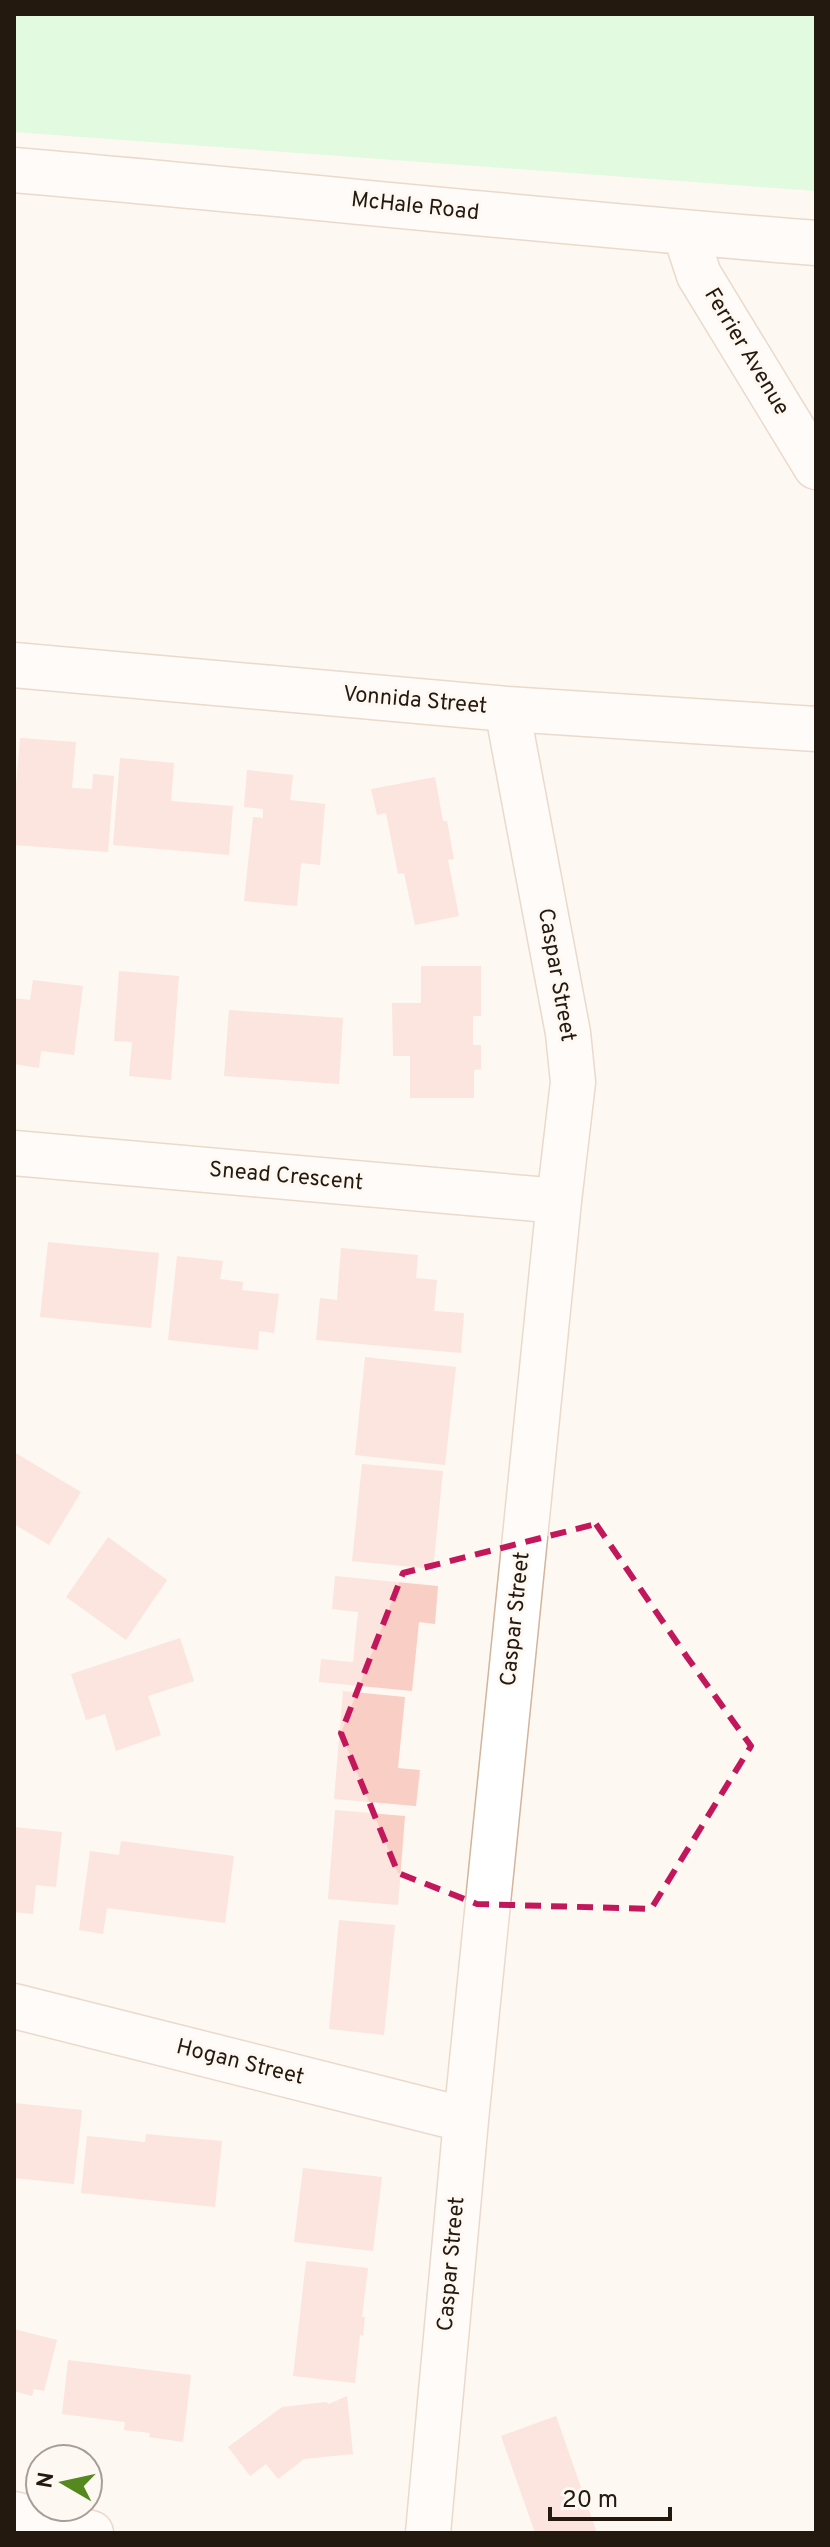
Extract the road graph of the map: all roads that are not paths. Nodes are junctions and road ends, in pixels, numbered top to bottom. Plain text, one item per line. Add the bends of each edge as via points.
1 (14, 170) edge
2 (685, 233) junction
3 (816, 243) edge
4 (816, 467) edge
5 (14, 665) edge
6 (507, 709) junction
7 (816, 729) edge
8 (14, 1153) edge
9 (559, 1201) junction
10 (14, 2006) edge
11 (466, 2120) junction
12 (14, 2514) edge
13 (91, 2533) edge
14 (428, 2533) edge

1 - 2 street, McHale Road
2 - 3 street, McHale Road
2 - 4 street, Ferrier Avenue via 699,275
5 - 6 street, Vonnida Street
6 - 7 street, Vonnida Street
6 - 9 street, Caspar Street via 573,1082
8 - 9 street, Snead Crescent
9 - 11 street, Caspar Street
10 - 11 street, Hogan Street
11 - 14 street, Caspar Street
12 - 13 street

